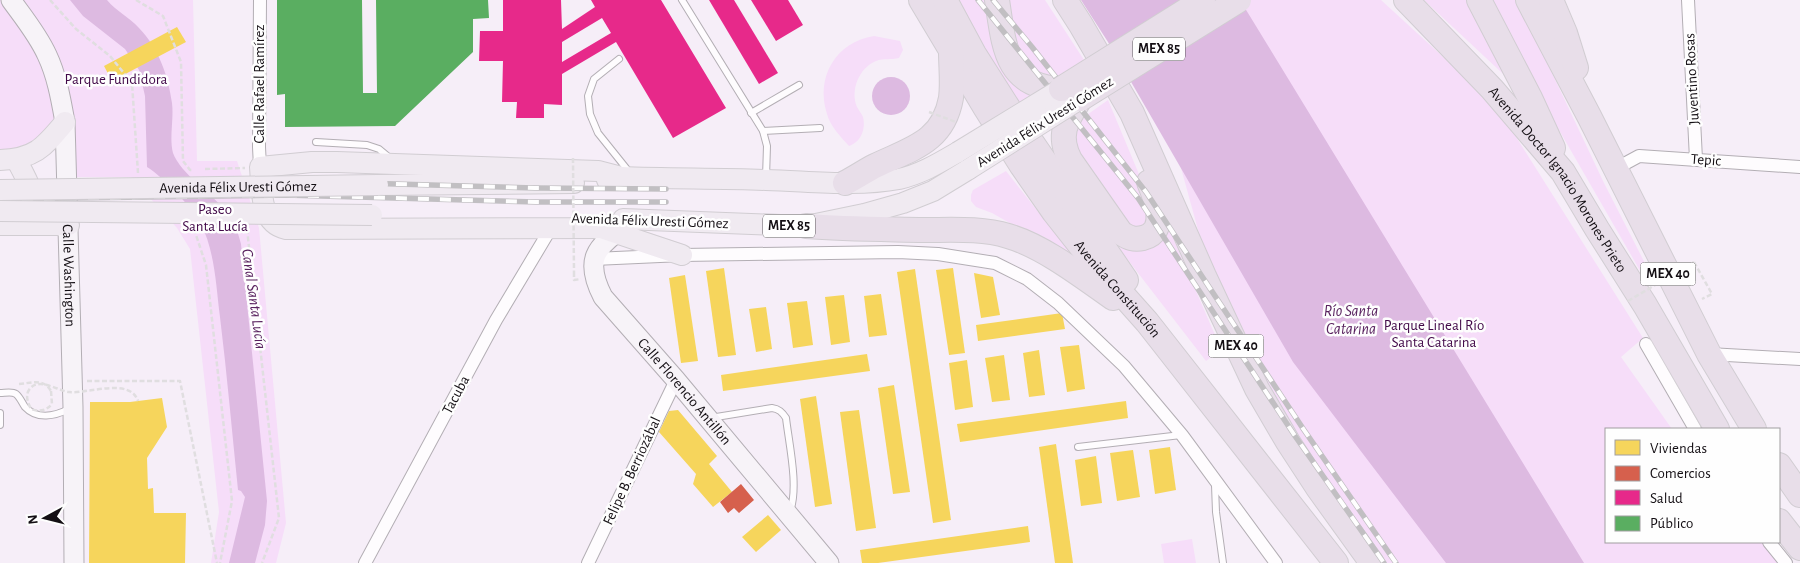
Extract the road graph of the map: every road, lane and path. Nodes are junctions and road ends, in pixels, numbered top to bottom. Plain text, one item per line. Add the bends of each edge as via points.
1 (11, 0) edge
2 (50, 0) edge
3 (136, 0) edge
4 (260, 0) edge
5 (682, 0) edge
6 (921, 0) edge
7 (945, 0) edge
8 (997, 0) edge
9 (1065, 0) edge
10 (1203, 0) edge
11 (1239, 0) edge
12 (1406, 0) edge
13 (1479, 0) edge
14 (1528, 0) edge
15 (1551, 0) edge
16 (1688, 0) edge
17 (950, 50) junction
18 (619, 59) dead end
19 (799, 85) dead end
20 (1070, 94) junction
21 (929, 112) dead end
22 (751, 113) junction
23 (1132, 113) junction
24 (1589, 116) junction
25 (65, 122) junction
26 (956, 122) dead end
27 (820, 128) dead end
28 (763, 131) junction
29 (316, 142) dead end
30 (574, 158) dead end
31 (1696, 159) junction
32 (8, 160) edge
33 (398, 164) junction
34 (1800, 166) edge
35 (260, 167) junction
36 (1615, 168) junction
37 (1563, 172) junction
38 (144, 178) dead end
39 (627, 178) junction
40 (766, 180) junction
41 (845, 183) junction
42 (0, 190) edge
43 (0, 211) edge
44 (192, 223) dead end
45 (8, 225) edge
46 (69, 225) junction
47 (247, 226) dead end
48 (605, 226) junction
49 (806, 226) junction
50 (551, 228) junction
51 (682, 255) junction
52 (594, 260) junction
53 (574, 272) dead end
54 (1628, 301) dead end
55 (1686, 308) junction
56 (1147, 322) junction
57 (1646, 344) dead end
58 (1709, 354) junction
59 (1800, 359) edge
60 (676, 380) junction
61 (81, 381) dead end
62 (15, 385) dead end
63 (0, 394) edge
64 (78, 399) junction
65 (138, 401) dead end
66 (0, 413) edge
67 (708, 418) junction
68 (0, 425) edge
69 (1694, 428) edge
70 (1716, 428) edge
71 (1753, 428) edge
72 (1182, 435) junction
73 (1078, 447) dead end
74 (1780, 466) edge
75 (1216, 481) junction
76 (1800, 495) edge
77 (789, 514) junction
78 (1780, 522) edge
79 (1770, 543) edge
80 (1800, 548) edge
81 (74, 563) edge
82 (219, 563) edge
83 (262, 563) edge
84 (365, 563) edge
85 (588, 563) edge
86 (829, 563) edge
87 (1223, 563) edge
88 (1276, 563) edge
89 (1336, 563) edge
90 (1372, 563) edge
91 (1786, 563) edge

1 - 25 main road, Calle Washington via 48,56
2 - 38 path via 76,29 110,56 132,83 137,172
3 - 35 path via 163,16 181,62 183,161 190,170
4 - 35 street, Calle Rafael Ramírez
5 - 22 lane
6 - 17 highway, Avenida Constitución
7 - 56 highway via 1009,109 1134,293
8 - 20 highway via 1008,56 1018,72 1038,86
9 - 23 highway, MEX 40
10 - 20 highway, Avenida Félix Uresti Gómez / MEX 85, bridge
11 - 20 highway, Avenida Félix Uresti Gómez / MEX 85, bridge
12 - 37 highway, Avenida Doctor Ignacio Morones Prieto / MEX 40 via 1492,89
13 - 37 highway via 1530,98
14 - 24 highway, MEX 40
15 - 24 highway via 1565,33
16 - 31 street, Juventino Rosas
17 - 41 highway via 951,97 942,125 918,147
17 - 56 highway, Avenida Constitución via 1054,212
18 - 39 lane via 594,79 588,96 590,114 598,133
19 - 22 lane
20 - 23 highway via 1062,140 1064,150 1121,233 1136,240 1154,232 1159,212 1137,148
20 - 41 main road, Avenida Félix Uresti Gómez / MEX 85, bridge via 929,170 901,178
20 - 49 main road, Avenida Félix Uresti Gómez / MEX 85, bridge via 969,170 933,191 864,214
21 - 26 path, bridge
22 - 28 lane
23 - 90 highway, MEX 40 via 1257,389 1298,457
24 - 36 highway, MEX 40
25 - 32 main road via 39,150
25 - 46 main road, Calle Washington
27 - 28 lane
28 - 40 lane via 767,146
29 - 33 lane via 367,145
30 - 53 path, bridge
31 - 34 street, Tepic
31 - 36 street, Tepic via 1640,156
32 - 45 main road via 29,183 32,196 31,208
33 - 35 main road via 312,162
33 - 39 main road via 598,171
35 - 50 main road via 267,216 278,228
36 - 55 highway, MEX 40
37 - 70 highway, Avenida Doctor Ignacio Morones Prieto / MEX 40
39 - 40 main road, Avenida Félix Uresti Gómez / MEX 85
39 - 42 main road, Avenida Félix Uresti Gómez / MEX 85, bridge via 593,183
40 - 41 main road, Avenida Félix Uresti Gómez / MEX 85
43 - 48 main road, Avenida Félix Uresti Gómez / MEX 85, bridge
44 - 82 path via 206,265 232,501
45 - 46 main road
46 - 64 main road, Calle Washington
47 - 83 path via 279,518
48 - 49 main road, Avenida Félix Uresti Gómez / MEX 85 via 635,220
48 - 50 main road
48 - 51 main road
48 - 52 main road
49 - 56 highway via 967,230 1008,236 1060,262
50 - 84 street, Tacuba via 496,320
51 - 52 street
51 - 72 street via 898,252 995,263 1027,279 1058,303 1124,366
52 - 60 main road, Calle Florencio Antillón via 596,283 603,297
54 - 55 path, bridge via 1694,262 1712,294
55 - 58 highway, MEX 40
56 - 89 highway, Avenida Constitución
57 - 69 street
58 - 59 street
58 - 71 highway, MEX 40
60 - 67 main road, Calle Florencio Antillón
60 - 85 street, Felipe B. Berriozábal
61 - 82 path via 180,381
62 - 65 path, bridge via 40,382 48,385 52,391 52,404 43,411 31,409 27,402 29,390 34,385 41,384 52,386 68,392 128,390 136,394
63 - 64 lane via 16,394 32,414 42,416 60,414
64 - 81 main road, Calle Washington
66 - 68 lane
67 - 77 main road, Calle Florencio Antillón
67 - 77 lane via 772,408 783,412 794,485
72 - 73 lane
72 - 75 street
74 - 76 highway
75 - 87 lane via 1216,512
75 - 88 street
77 - 86 main road, Calle Florencio Antillón
78 - 80 highway
79 - 91 street

